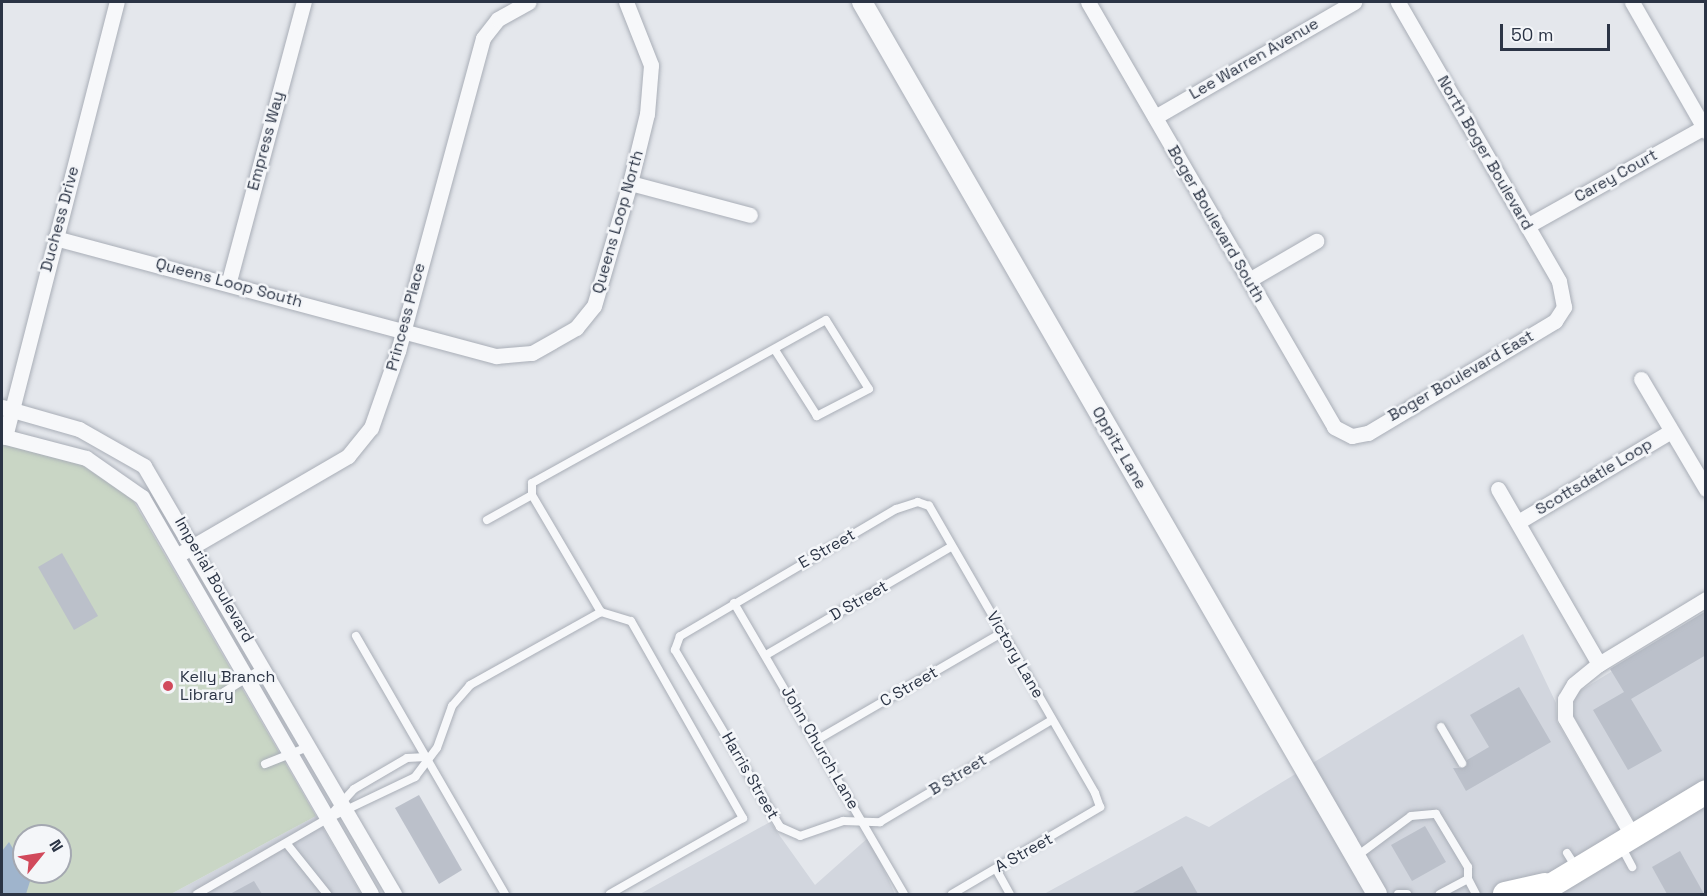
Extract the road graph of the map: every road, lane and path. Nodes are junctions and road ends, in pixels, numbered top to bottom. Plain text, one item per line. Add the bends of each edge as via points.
1 (117, 2) edge
2 (304, 2) edge
3 (529, 2) edge
4 (626, 2) edge
5 (862, 2) edge
6 (1088, 2) edge
7 (1354, 2) edge
8 (1398, 2) edge
9 (1632, 2) edge
10 (1155, 117) junction
11 (1705, 128) edge
12 (630, 183) junction
13 (750, 215) dead end
14 (1527, 226) junction
15 (56, 238) junction
16 (1316, 242) dead end
17 (1249, 280) junction
18 (229, 281) junction
19 (1564, 307) joint
20 (402, 329) junction
21 (775, 350) junction
22 (1641, 379) dead end
23 (6, 409) edge
24 (1671, 431) junction
25 (3, 436) edge
26 (1352, 436) joint
27 (1498, 489) dead end
28 (1706, 489) edge
29 (532, 495) junction
30 (922, 503) joint
31 (487, 520) dead end
32 (1518, 522) junction
33 (195, 546) junction
34 (951, 547) junction
35 (178, 555) junction
36 (1706, 599) edge
37 (734, 603) junction
38 (601, 612) junction
39 (1001, 633) junction
40 (356, 636) dead end
41 (675, 650) joint
42 (766, 656) junction
43 (1599, 664) junction
44 (264, 667) junction
45 (248, 678) junction
46 (224, 692) dead end
47 (1052, 720) junction
48 (1441, 727) dead end
49 (815, 741) junction
50 (308, 747) junction
51 (292, 756) junction
52 (426, 757) junction
53 (1462, 763) dead end
54 (265, 764) dead end
55 (1704, 796) edge
56 (344, 807) junction
57 (1096, 812) joint
58 (327, 819) junction
59 (861, 822) junction
60 (1626, 838) junction
61 (287, 844) junction
62 (1355, 857) junction
63 (1632, 867) dead end
64 (996, 869) junction
65 (1468, 879) junction
66 (1541, 890) edge
67 (197, 894) edge
68 (327, 894) edge
69 (371, 894) edge
70 (394, 894) edge
71 (505, 894) edge
72 (610, 894) edge
73 (904, 894) edge
74 (952, 894) edge
75 (1010, 894) edge
76 (1377, 894) edge
77 (1398, 894) edge
78 (1407, 894) edge
79 (1440, 894) edge
80 (1476, 894) edge
81 (1505, 894) edge

1 - 15 street, Duchess Drive
2 - 18 street, Empress Way
3 - 20 street, Princess Place via 498,19 483,38
4 - 12 street, Queens Loop North via 651,64 647,114
5 - 62 street, Oppitz Lane
6 - 10 street, Boger Boulevard South
7 - 10 street, Lee Warren Avenue
8 - 14 street, North Boger Boulevard
9 - 11 street
10 - 17 street, Boger Boulevard South
11 - 14 street, Carey Court
12 - 13 street
12 - 20 street, Queens Loop North via 594,306 576,328 517,358
14 - 19 street, North Boger Boulevard via 1559,281
15 - 18 street, Queens Loop South
15 - 23 street, Duchess Drive
16 - 17 street
17 - 26 street, Boger Boulevard South via 1334,427
18 - 20 street, Queens Loop South
19 - 26 street, Boger Boulevard East via 1555,321 1368,433
20 - 33 street, Princess Place via 377,416 348,456
21 - 21 lane via 826,320 869,389 817,416
21 - 29 lane via 532,483
22 - 24 street
23 - 25 street, Duchess Drive
23 - 33 street, Imperial Boulevard via 79,429 122,449 149,473
24 - 28 street
24 - 32 street, Scottsdatle Loop
25 - 35 street, Imperial Boulevard via 86,458 120,477 149,506
27 - 32 street
29 - 31 lane
29 - 38 lane
30 - 34 lane, Victory Lane via 929,506
30 - 37 lane, E Street via 896,508
32 - 43 street
33 - 35 street, Princess Place
33 - 44 street, Imperial Boulevard
34 - 39 lane, Victory Lane
34 - 42 lane, D Street
35 - 45 street, Imperial Boulevard
36 - 43 street
37 - 41 lane, E Street via 690,627
37 - 42 lane, John Church Lane
38 - 52 lane via 470,685 452,706 437,748
38 - 72 lane via 631,621 743,818
39 - 47 lane, Victory Lane
39 - 49 lane, C Street
40 - 52 lane
41 - 59 lane, Harris Street via 780,827 800,836 843,821
42 - 49 lane, John Church Lane
43 - 60 street via 1568,691 1565,718
44 - 45 lane
44 - 50 street, Imperial Boulevard
45 - 46 lane
45 - 51 street, Imperial Boulevard
47 - 57 lane, Victory Lane via 1095,793
47 - 59 lane, B Street via 880,822
48 - 53 lane
49 - 59 lane, John Church Lane
50 - 51 lane
50 - 56 street, Imperial Boulevard
51 - 54 lane
51 - 58 street, Imperial Boulevard
52 - 56 lane via 407,758
52 - 56 lane via 415,777
52 - 71 lane
55 - 60 main road
56 - 58 lane
56 - 58 lane
56 - 70 street, Imperial Boulevard
57 - 64 lane, A Street
58 - 61 lane
58 - 69 street, Imperial Boulevard
59 - 73 lane, John Church Lane
60 - 63 lane
60 - 66 main road via 1571,860
61 - 67 lane
61 - 68 lane
62 - 65 lane via 1424,811 1444,821 1467,862
62 - 76 street, Oppitz Lane
64 - 74 lane, A Street
64 - 75 lane
65 - 79 lane
65 - 80 lane
66 - 81 main road
77 - 78 lane

